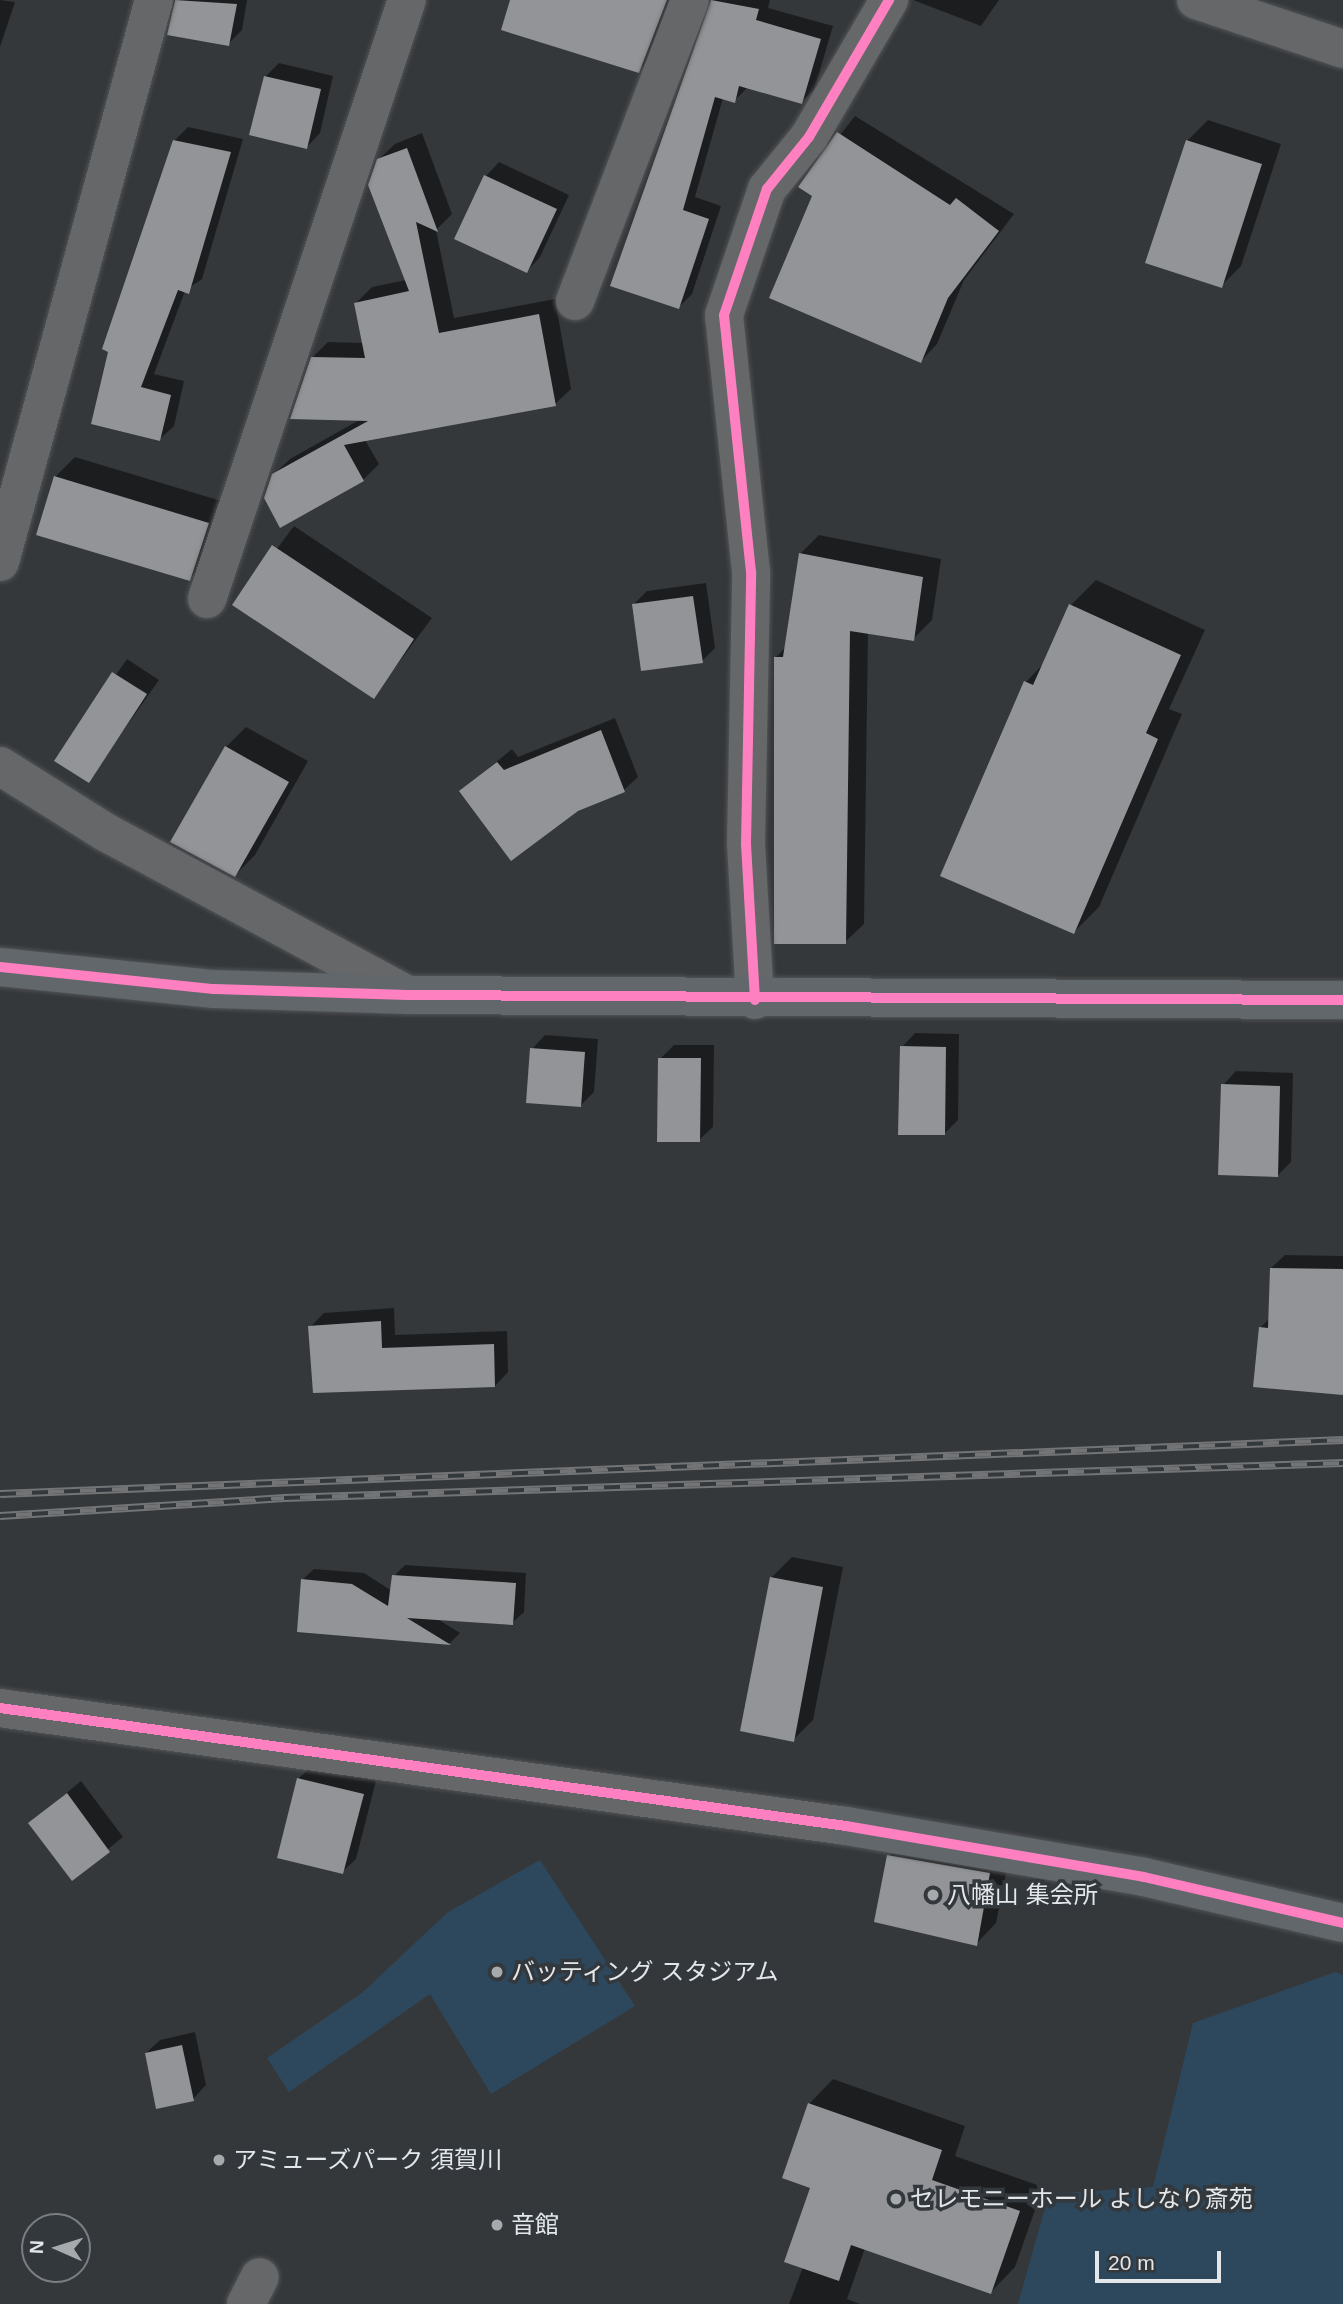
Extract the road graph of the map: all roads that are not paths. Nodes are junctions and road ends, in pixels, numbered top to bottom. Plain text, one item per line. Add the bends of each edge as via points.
1 (154, 0) edge
2 (407, 0) edge
3 (690, 0) edge
4 (889, 0) edge
5 (1196, 0) edge
6 (1343, 49) edge
7 (575, 301) dead end
8 (0, 562) edge
9 (207, 599) dead end
10 (0, 766) edge
11 (0, 967) edge
12 (408, 995) junction
13 (755, 1000) junction
14 (1343, 1000) edge
15 (0, 1708) edge
16 (1343, 1923) edge

1 - 8 street
2 - 9 street
3 - 7 street
4 - 13 street via 809,137 767,189 724,315 751,572 746,844
5 - 6 street
10 - 12 street via 107,833
11 - 12 street via 214,989
12 - 13 street
13 - 14 street
15 - 16 street via 846,1826 1144,1877

